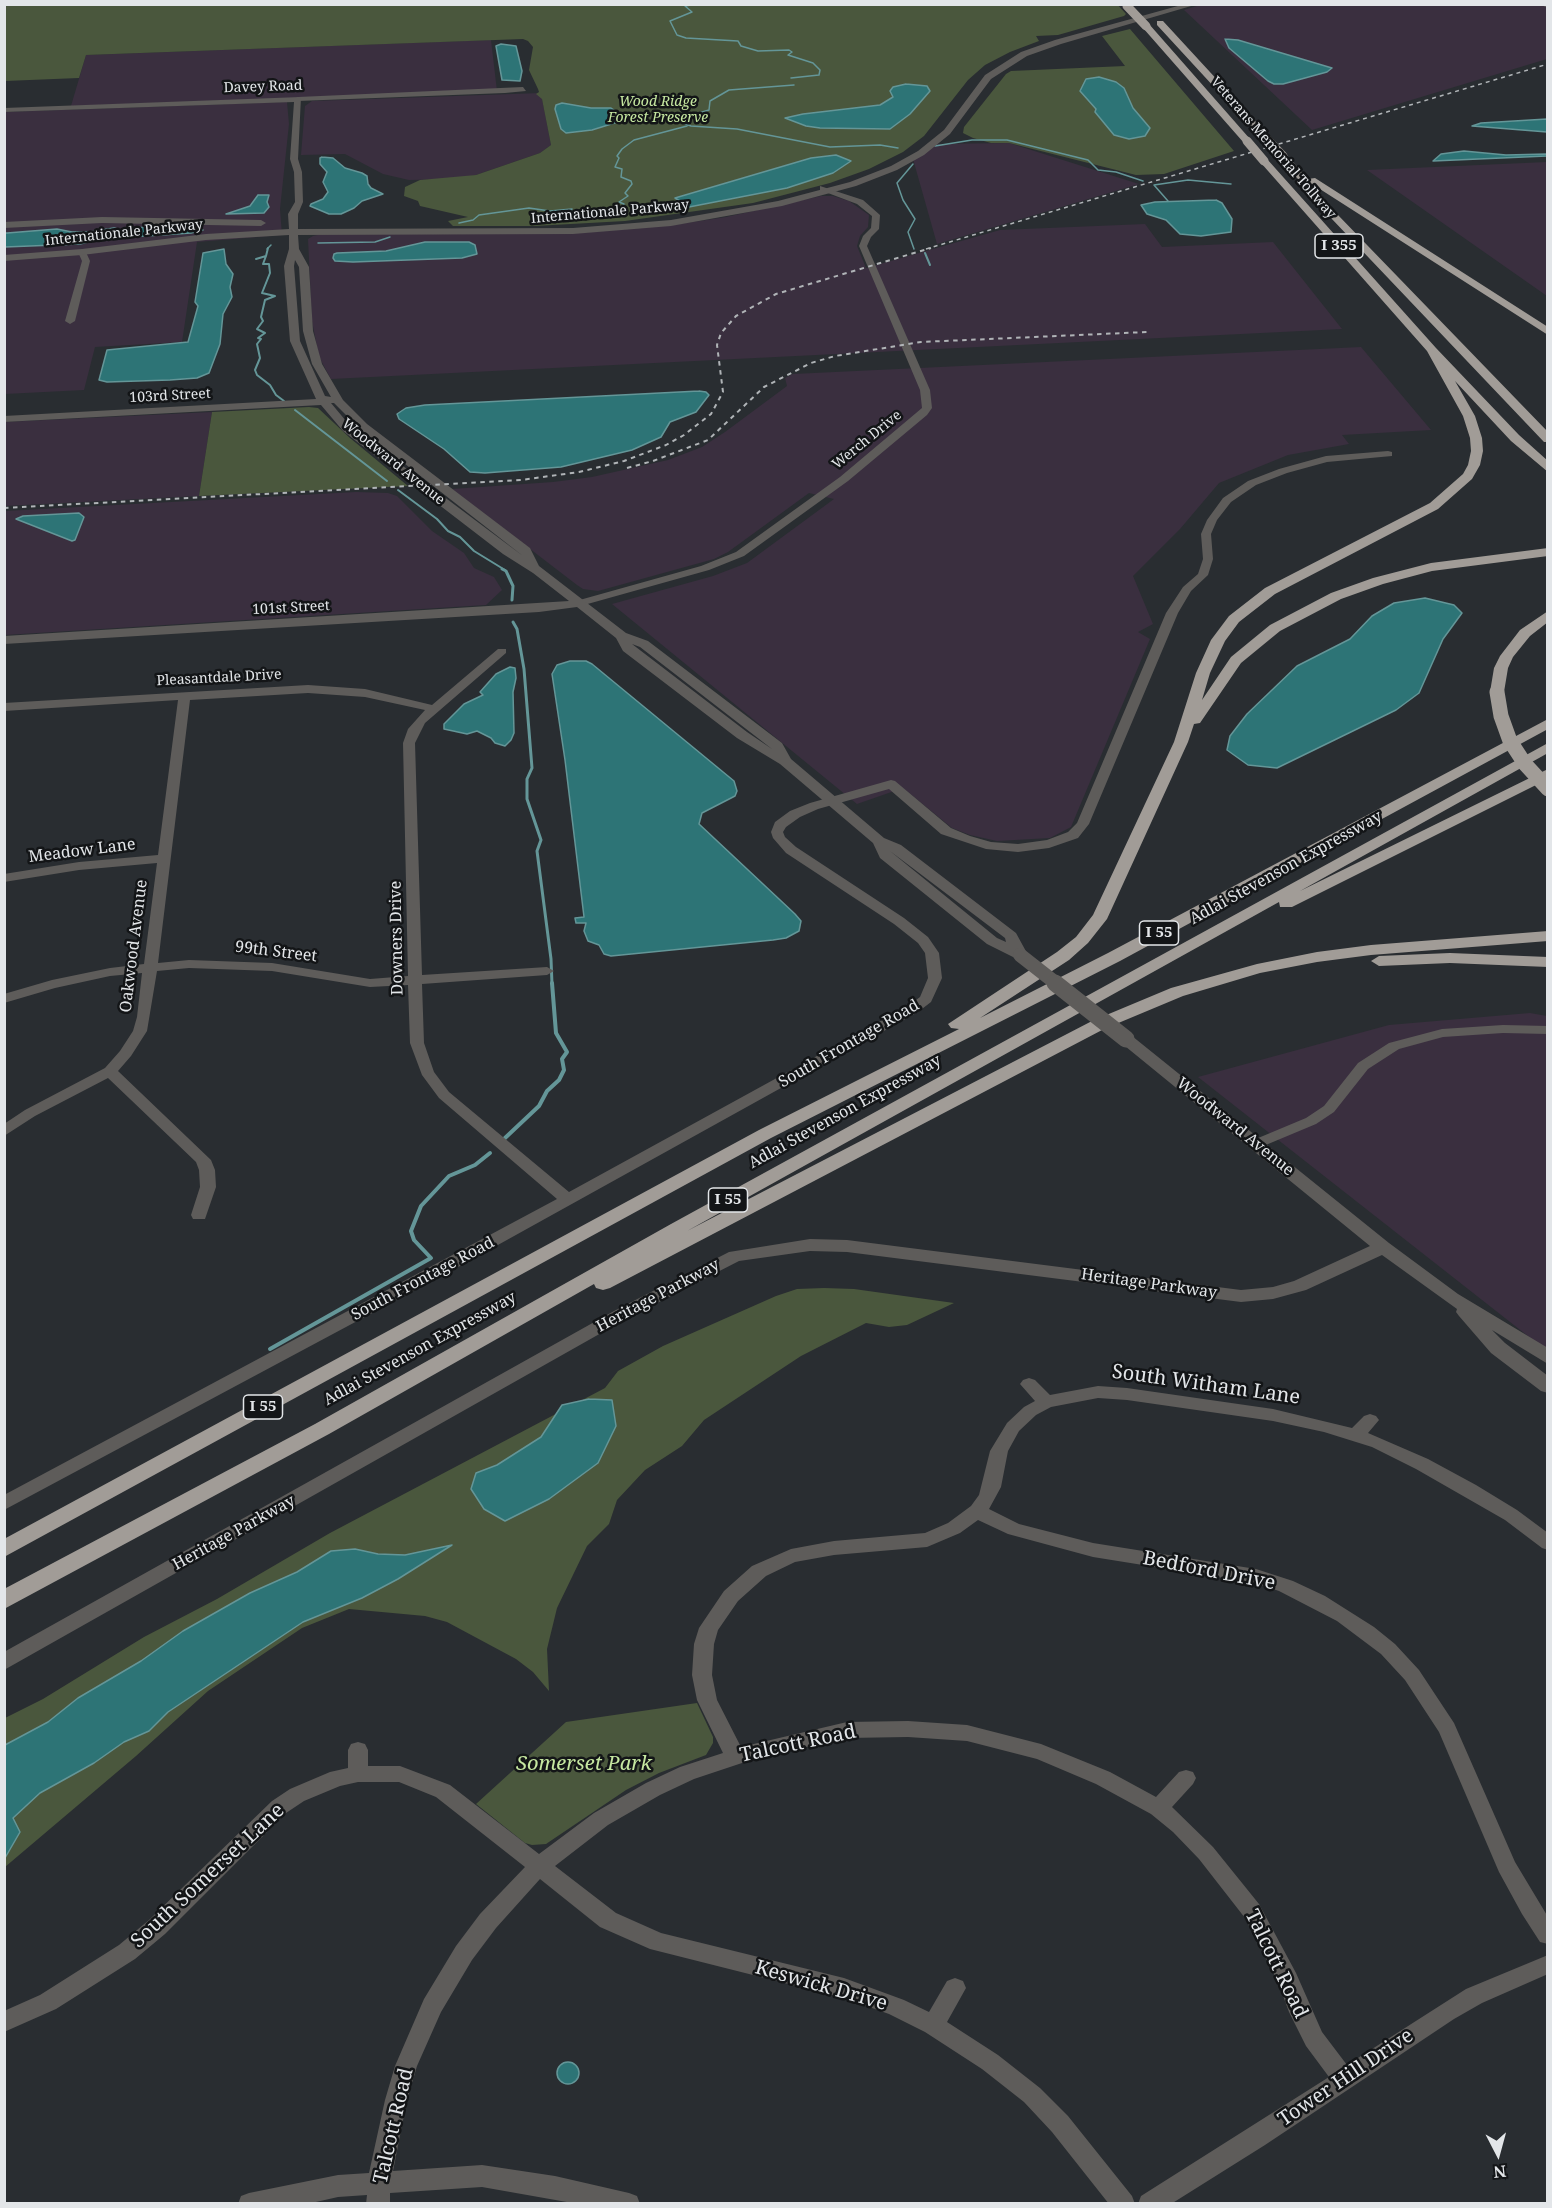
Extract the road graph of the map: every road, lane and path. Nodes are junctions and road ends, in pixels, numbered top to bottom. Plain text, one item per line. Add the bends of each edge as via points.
1 (1175, 4) edge
2 (1195, 4) edge
3 (1543, 4) edge
4 (1126, 5) edge
5 (1548, 6) edge
6 (1148, 11) dead end
7 (974, 79) dead end
8 (523, 89) dead end
9 (298, 99) junction
10 (4, 110) edge
11 (936, 128) dead end
12 (905, 153) junction
13 (916, 156) junction
14 (294, 159) junction
15 (1295, 169) junction
16 (827, 189) junction
17 (292, 223) junction
18 (4, 225) edge
19 (294, 249) junction
20 (82, 252) junction
21 (4, 258) edge
22 (1473, 282) junction
23 (70, 321) dead end
24 (1548, 326) edge
25 (1548, 332) edge
26 (1432, 350) junction
27 (337, 399) junction
28 (323, 401) junction
29 (4, 419) edge
30 (1548, 440) edge
31 (1388, 454) dead end
32 (1548, 468) edge
33 (1548, 552) edge
34 (537, 570) junction
35 (580, 603) junction
36 (1548, 615) edge
37 (4, 640) edge
38 (502, 651) dead end
39 (184, 696) junction
40 (4, 707) edge
41 (434, 709) junction
42 (1548, 723) edge
43 (1181, 742) junction
44 (1548, 747) edge
45 (1548, 773) edge
46 (1548, 789) edge
47 (833, 802) junction
48 (163, 858) junction
49 (4, 878) edge
50 (1548, 936) edge
51 (1548, 962) edge
52 (150, 968) junction
53 (546, 971) dead end
54 (1136, 975) junction
55 (414, 981) junction
56 (4, 999) edge
57 (1098, 1025) junction
58 (1548, 1030) edge
59 (110, 1071) junction
60 (4, 1131) edge
61 (765, 1134) junction
62 (1256, 1144) junction
63 (567, 1200) junction
64 (199, 1215) dead end
65 (1383, 1247) junction
66 (1452, 1298) junction
67 (1548, 1358) edge
68 (1029, 1384) dead end
69 (1548, 1386) edge
70 (1046, 1402) junction
71 (1370, 1420) dead end
72 (322, 1429) junction
73 (1355, 1436) junction
74 (4, 1503) edge
75 (977, 1512) junction
76 (1548, 1543) edge
77 (4, 1549) edge
78 (4, 1600) edge
79 (4, 1662) edge
80 (358, 1750) dead end
81 (735, 1756) junction
82 (358, 1774) junction
83 (1186, 1778) dead end
84 (1158, 1808) junction
85 (538, 1867) junction
86 (1548, 1935) edge
87 (1548, 1964) edge
88 (955, 1988) dead end
89 (4, 2022) edge
90 (933, 2025) junction
91 (1344, 2079) junction
92 (379, 2193) edge
93 (249, 2204) edge
94 (629, 2204) edge
95 (1124, 2204) edge
96 (1149, 2204) edge

1 - 7 street via 1033,45 996,62
2 - 13 street, Internationale Parkway via 1058,42 1008,63 983,82 941,138
3 - 5 street
4 - 26 highway, Veterans Memorial Tollway / I 355, bridge
6 - 15 highway, Veterans Memorial Tollway / I 355, bridge
8 - 9 street, Davey Road
9 - 10 street, Davey Road
9 - 14 street
11 - 12 street, Internationale Parkway
12 - 13 street
12 - 16 street, Internationale Parkway
13 - 16 street, Internationale Parkway via 878,175
14 - 17 street via 288,200
14 - 17 street via 299,202
15 - 22 highway
15 - 30 highway, Veterans Memorial Tollway / I 355 via 1334,216
16 - 17 street, Internationale Parkway via 700,214 578,227
16 - 35 street, Werch Drive via 860,202 876,215 875,229 863,246 925,390 927,408 844,479 740,554 705,568
17 - 18 street, Internationale Parkway via 102,220
17 - 19 street, Woodward Avenue
17 - 20 street, Internationale Parkway
19 - 27 street, Woodward Avenue via 304,267 308,331 317,364
19 - 28 street, Woodward Avenue via 289,266 295,341
20 - 21 street, Internationale Parkway
20 - 23 street via 86,261
22 - 24 highway
22 - 25 highway
26 - 32 highway, Veterans Memorial Tollway / I 355
26 - 43 highway via 1469,416 1476,438 1478,451 1468,476 1434,506 1270,591 1240,613 1218,640
27 - 28 street, 103rd Street
27 - 34 street, Woodward Avenue via 363,426 526,551
28 - 29 street, 103rd Street
28 - 34 street, Woodward Avenue via 347,429
31 - 47 street, South Frontage Road via 1326,459 1283,471 1252,483 1227,500 1206,534 1208,558 1203,575 1187,589 1172,613 1083,824 1072,835 1018,848 965,839 946,831 891,784
33 - 43 highway via 1431,567 1336,596 1275,628 1236,660
34 - 35 street, Woodward Avenue
35 - 37 street, 101st Street
35 - 47 street, Woodward Avenue via 622,636 644,644 777,746 785,761
36 - 46 highway, bridge via 1525,633 1507,656 1497,692 1510,741 1533,775
38 - 41 street, Downers Drive
39 - 40 street, Pleasantdale Drive
39 - 41 street, Pleasantdale Drive via 325,689 365,693
39 - 48 street, Oakwood Avenue
41 - 55 street, Downers Drive via 414,729 409,743
42 - 61 highway, Adlai Stevenson Expressway / I 55 via 1114,957
43 - 61 highway via 1101,916 1082,940 989,1006
44 - 54 highway, Adlai Stevenson Expressway / I 55
45 - 54 highway via 1347,876
47 - 62 street, Woodward Avenue, bridge via 879,841 885,855 992,941 1020,955
47 - 63 street, South Frontage Road via 814,806 786,820 777,832 779,838 923,940 935,965 933,987 926,999 898,1020
48 - 49 street, Meadow Lane
48 - 52 street, Oakwood Avenue
50 - 57 highway via 1371,950 1257,969 1177,992
51 - 57 highway via 1440,958 1324,966 1224,986
52 - 55 street, 99th Street via 231,964 350,981
52 - 56 street, 99th Street via 73,979
52 - 59 street, Oakwood Avenue via 140,1031
53 - 55 street, 99th Street
54 - 72 highway, Adlai Stevenson Expressway / I 55
55 - 63 street, Downers Drive via 417,1043 434,1083 460,1111
57 - 72 highway
58 - 62 street via 1442,1033 1394,1046 1363,1066 1329,1109 1311,1121
59 - 60 street, Oakwood Avenue
59 - 64 street via 203,1160 208,1187
61 - 77 highway, Adlai Stevenson Expressway / I 55
62 - 65 street, Woodward Avenue
63 - 74 street, South Frontage Road
65 - 66 street, Woodward Avenue
65 - 79 street, Heritage Parkway via 1300,1286 1241,1296 848,1246 810,1245 735,1256 620,1315
66 - 67 street, Woodward Avenue
66 - 69 street, Woodward Avenue via 1498,1348
68 - 70 street
70 - 73 street, South Witham Lane via 1098,1392 1127,1394 1273,1415
70 - 75 street, South Witham Lane via 1030,1411 1004,1440 992,1487
71 - 73 street
72 - 78 highway, Adlai Stevenson Expressway / I 55
73 - 76 street, South Witham Lane via 1378,1443 1470,1490
75 - 81 street, South Witham Lane via 927,1540 791,1556 759,1571 731,1596 709,1628 702,1675 707,1700
75 - 86 street, Bedford Drive via 1014,1528 1093,1550 1256,1576 1317,1601 1367,1632 1412,1675 1443,1721 1506,1866
80 - 82 street
81 - 84 street, Talcott Road via 847,1730 968,1733 1041,1752 1103,1778
81 - 85 street, Talcott Road via 653,1788 601,1819
82 - 85 street, South Somerset Lane via 400,1774 442,1791
82 - 89 street, South Somerset Lane via 314,1786 279,1807 127,1952 57,1997
83 - 84 street
84 - 91 street, Talcott Road via 1206,1853 1252,1911 1314,2039
85 - 90 street, Keswick Drive via 608,1920 658,1942 844,1988
85 - 92 street, Talcott Road via 482,1929 432,2006 396,2100
87 - 91 street, Tower Hill Drive via 1474,1996
88 - 90 street
90 - 95 street, Keswick Drive via 1032,2095
91 - 96 street, Tower Hill Drive
92 - 93 street via 338,2186
92 - 94 street via 482,2176

